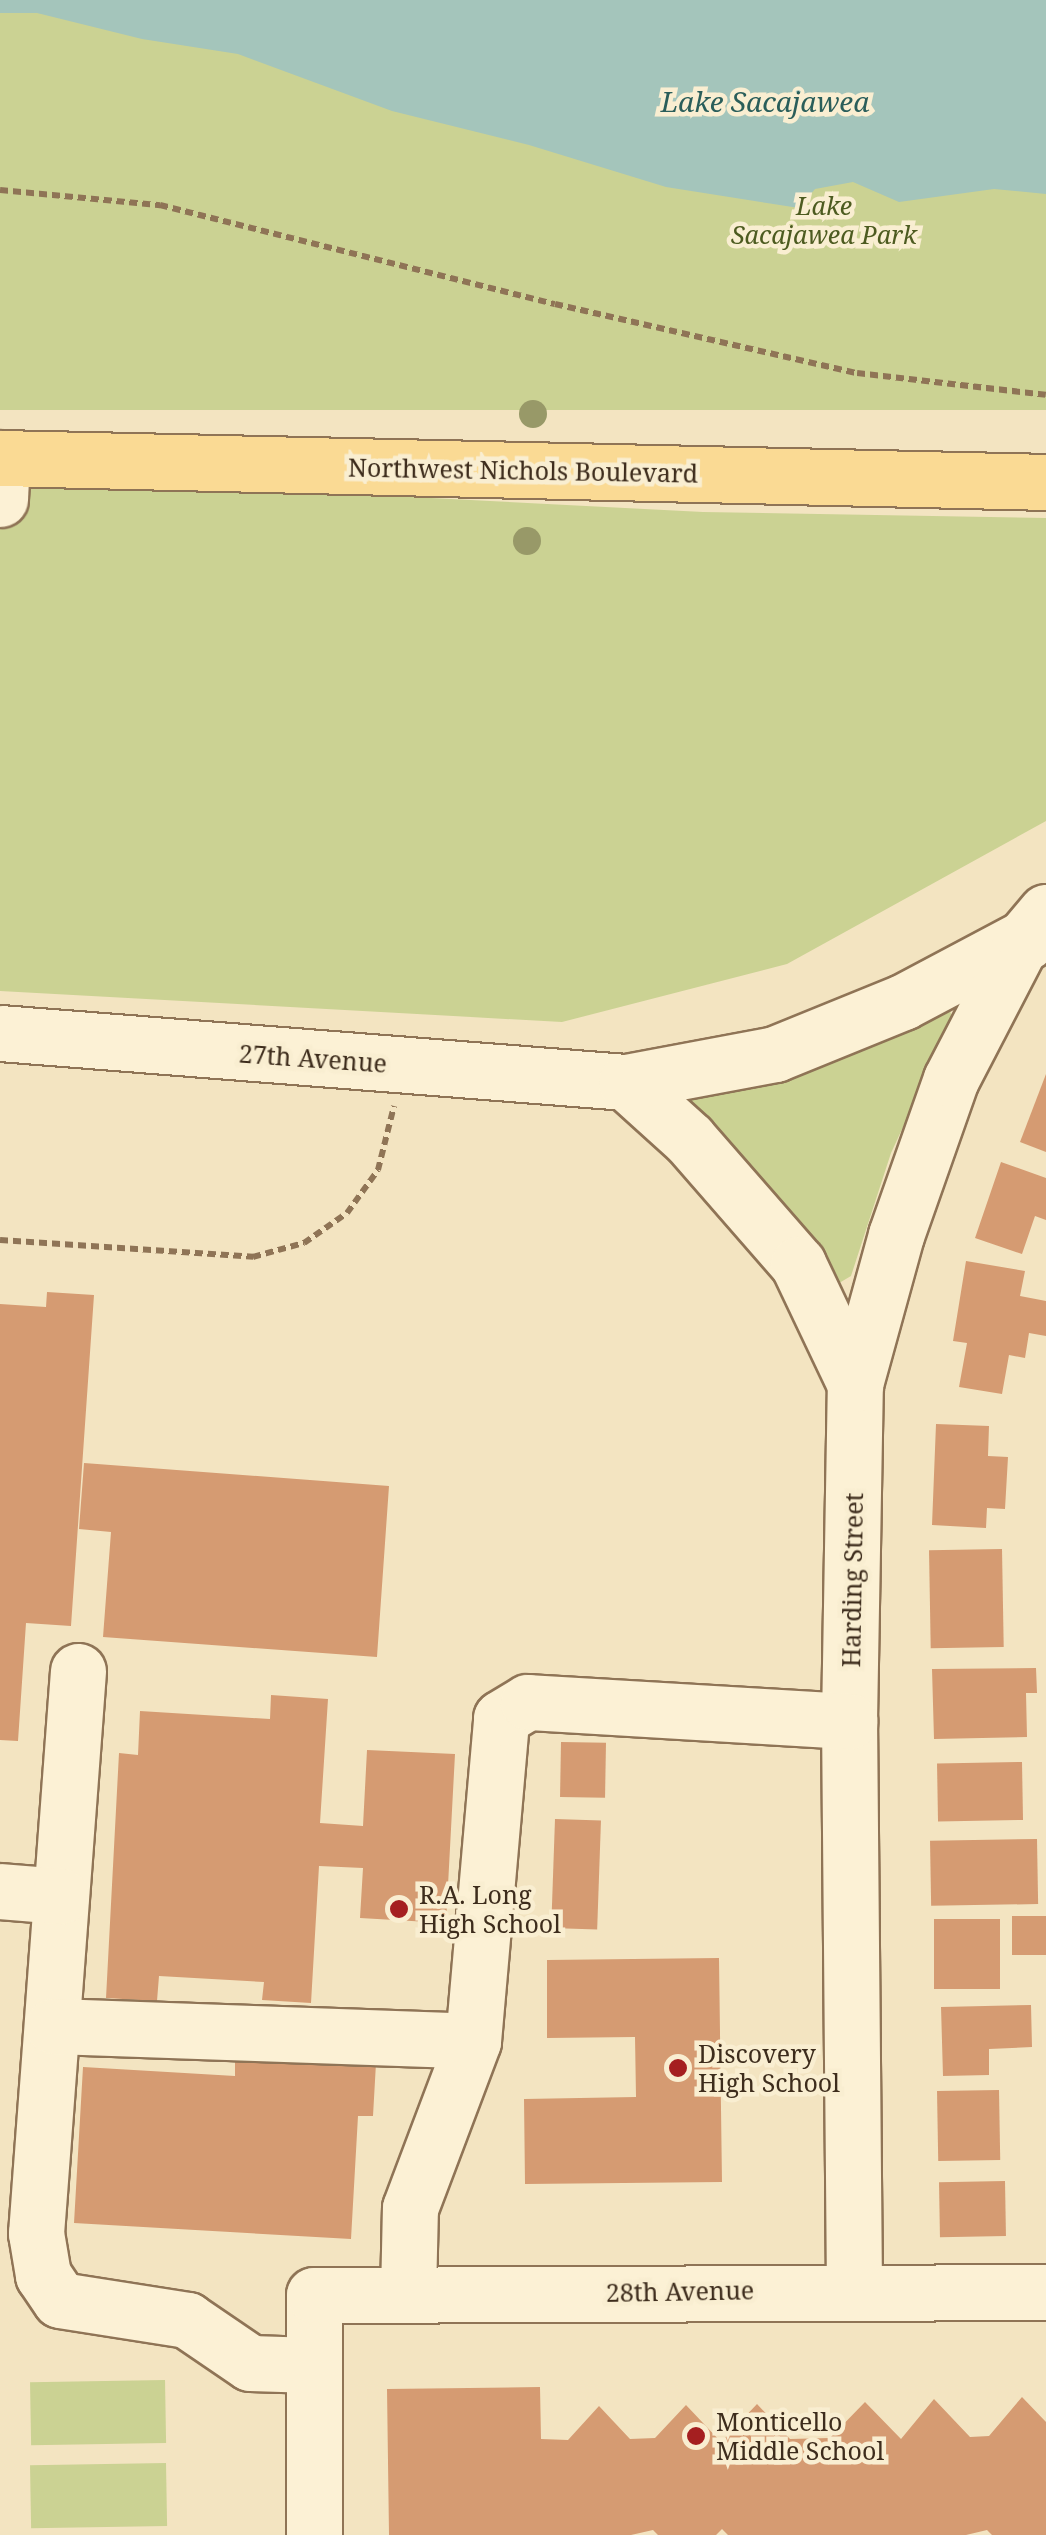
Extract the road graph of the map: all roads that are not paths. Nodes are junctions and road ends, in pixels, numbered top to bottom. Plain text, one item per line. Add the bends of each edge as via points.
1 (0, 472) edge
2 (1046, 482) edge
3 (1038, 937) edge
4 (0, 1033) edge
5 (626, 1082) junction
6 (854, 1384) junction
7 (78, 1670) dead end
8 (849, 1721) junction
9 (0, 1892) edge
10 (61, 1896) junction
11 (53, 2026) junction
12 (474, 2041) junction
13 (854, 2289) junction
14 (1046, 2292) edge
15 (408, 2294) junction
16 (314, 2365) junction
17 (314, 2535) edge

1 - 2 main road, Northwest Nichols Boulevard
3 - 5 street, 27th Avenue via 775,1054
3 - 6 street, Harding Street via 951,1079 896,1235
4 - 5 street, 27th Avenue
5 - 6 street via 689,1139 798,1264
6 - 8 street, Harding Street
7 - 10 street
8 - 12 street via 528,1702 509,1710 497,1728
8 - 13 street, Harding Street
9 - 10 street
10 - 11 street
11 - 12 street
11 - 16 street via 36,2233 43,2275 60,2300 186,2320 250,2364
12 - 15 street via 410,2208
13 - 14 street, 28th Avenue
13 - 15 street, 28th Avenue
15 - 16 street, 28th Avenue via 314,2295
16 - 17 street

